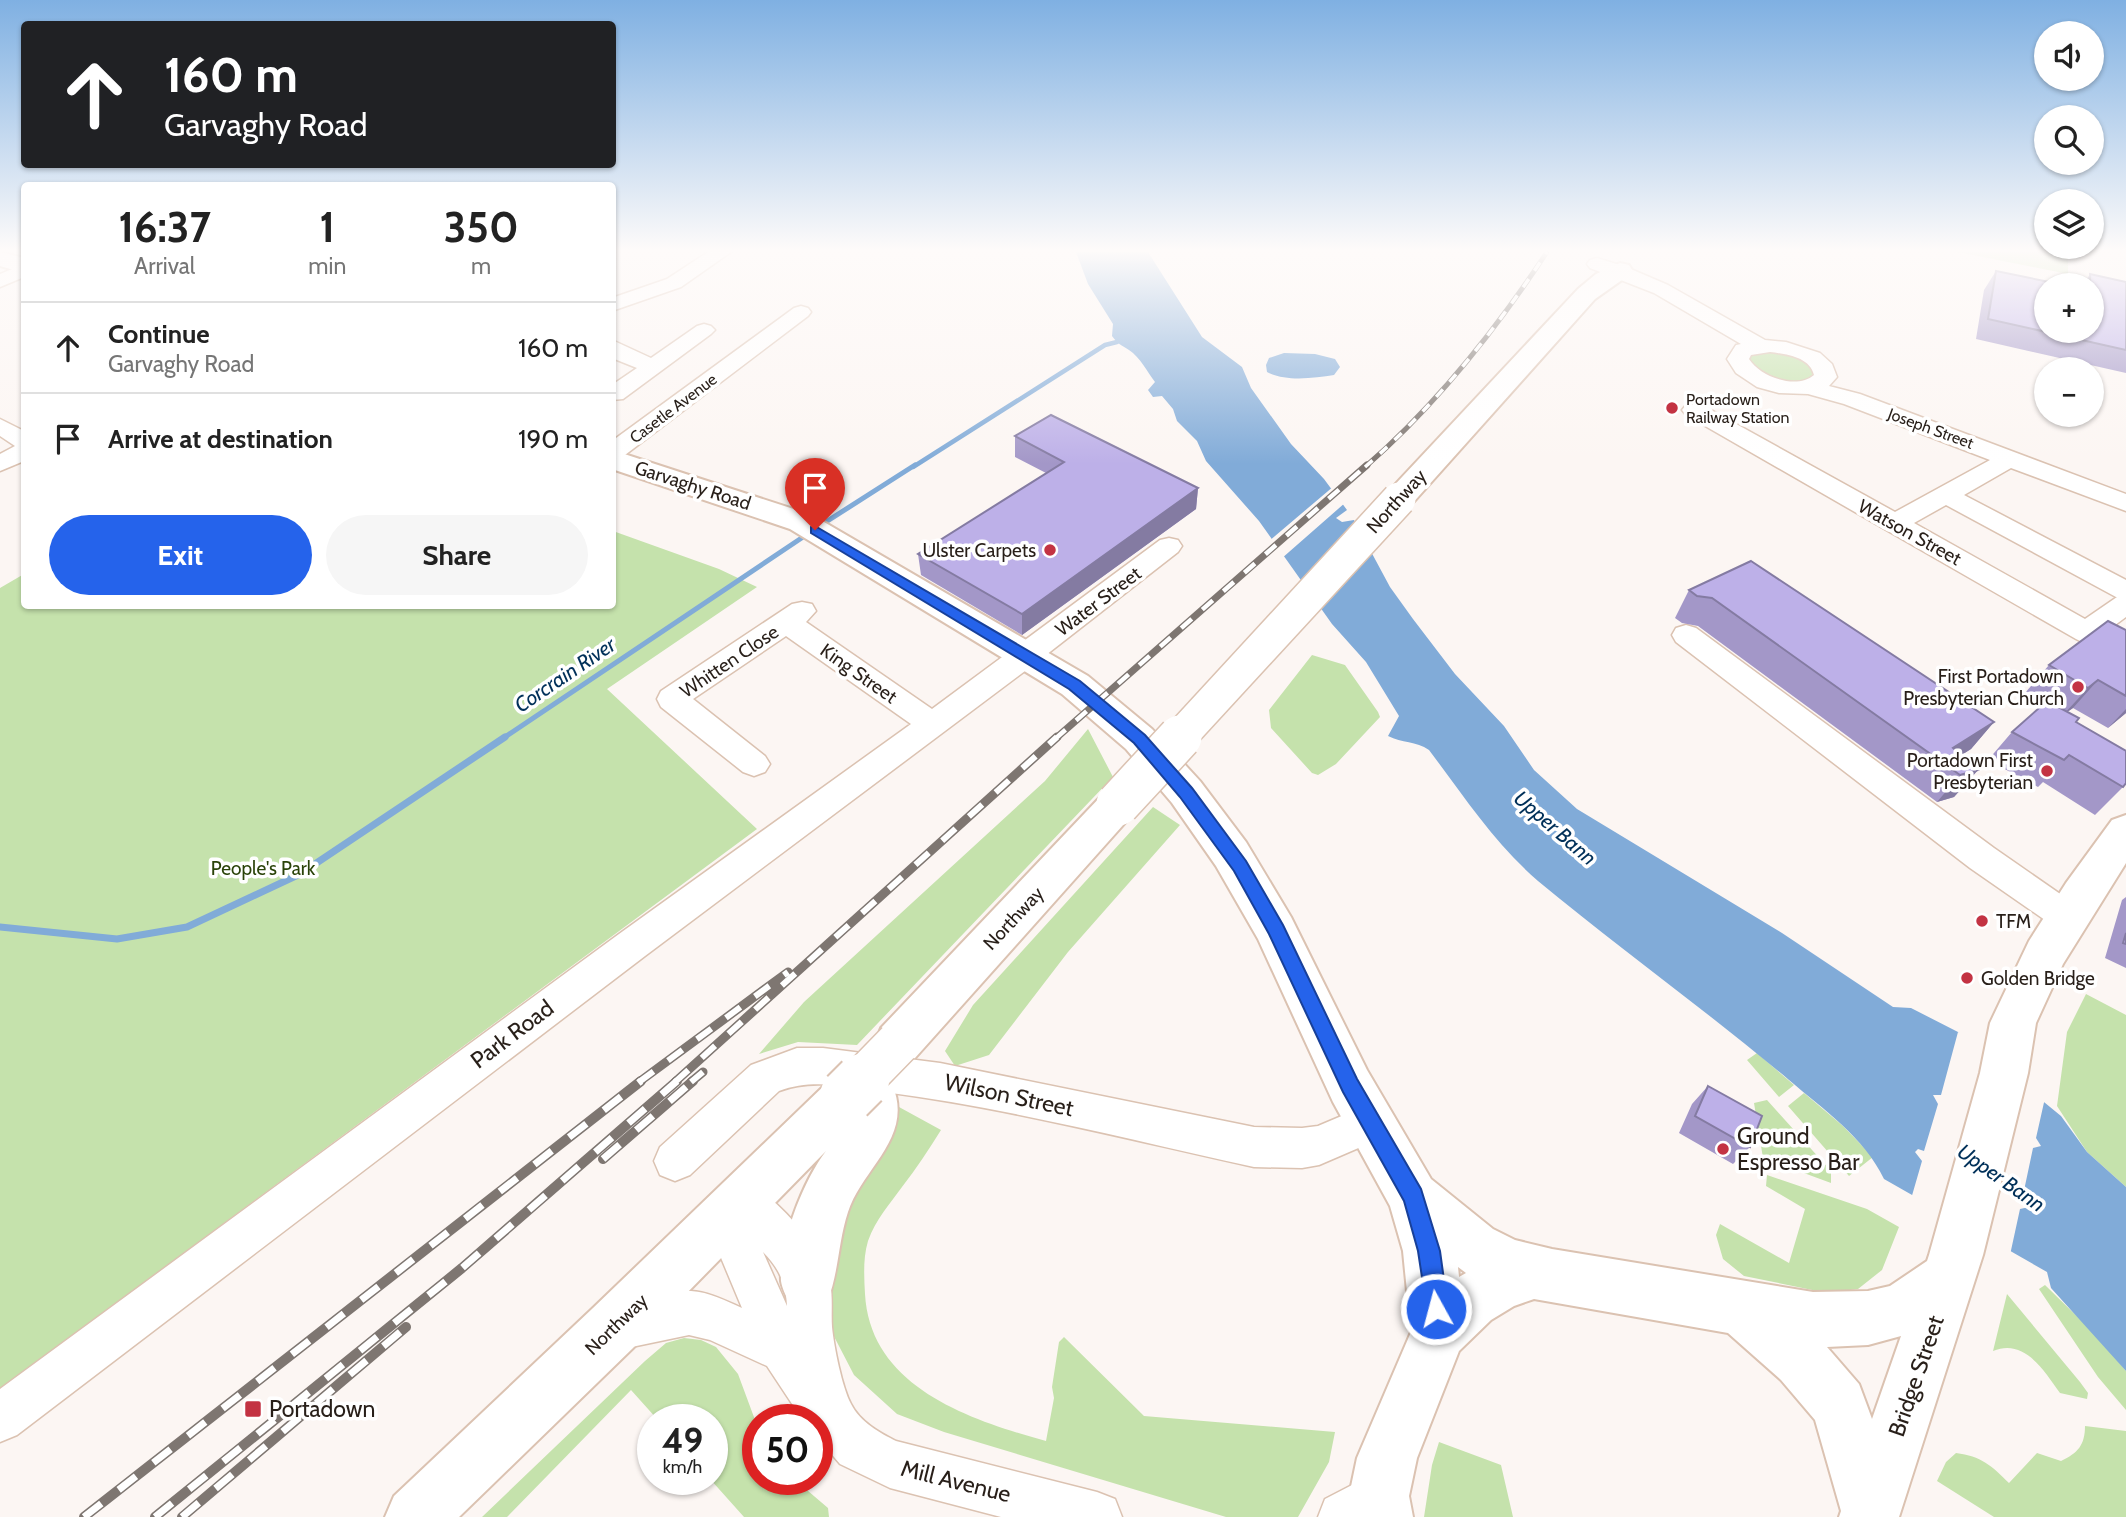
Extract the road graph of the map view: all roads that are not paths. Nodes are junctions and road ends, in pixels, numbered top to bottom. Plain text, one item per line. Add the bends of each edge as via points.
1 (787, 323) edge
2 (1562, 323) edge
3 (1719, 323) edge
4 (704, 330) dead end
5 (1749, 350) junction
6 (616, 351) edge
7 (652, 366) junction
8 (1816, 384) junction
9 (616, 393) edge
10 (1693, 410) dead end
11 (0, 426) edge
12 (21, 439) edge
13 (616, 450) edge
14 (21, 452) edge
15 (2011, 458) junction
16 (616, 460) edge
17 (0, 464) edge
18 (1945, 495) junction
19 (2126, 503) edge
20 (1895, 523) junction
21 (1169, 547) dead end
22 (2126, 591) edge
23 (2126, 604) edge
24 (794, 616) joint
25 (2086, 632) junction
26 (1686, 635) dead end
27 (2126, 654) edge
28 (1027, 655) junction
29 (932, 724) junction
30 (754, 764) dead end
31 (2126, 831) edge
32 (2067, 917) junction
33 (876, 1074) junction
34 (1370, 1123) junction
35 (675, 1161) dead end
36 (1413, 1197) junction
37 (733, 1209) junction
38 (1955, 1256) junction
39 (1536, 1271) junction
40 (808, 1283) junction
41 (1740, 1308) junction
42 (613, 1328) junction
43 (1439, 1332) junction
44 (783, 1350) junction
45 (821, 1404) edge
46 (828, 1404) edge
47 (0, 1418) edge
48 (833, 1418) edge
49 (1368, 1510) edge
50 (1870, 1515) edge
51 (415, 1517) edge
52 (1097, 1517) edge

1 - 13 street, Casetle Avenue
2 - 33 main road, Northway, bridge
3 - 5 street
4 - 7 street
5 - 8 street, Joseph Street via 1740,365 1755,377 1780,386
5 - 8 street via 1783,348 1806,355 1826,372
6 - 7 street
7 - 9 street
8 - 15 street, Joseph Street
10 - 20 street, Watson Street
11 - 12 street
14 - 17 street
15 - 18 street, Joseph Street
15 - 19 street, Joseph Street
16 - 28 main road, Garvaghy Road via 815,530
18 - 20 street, Joseph Street
18 - 22 street
20 - 25 street, Watson Street
21 - 28 street, Water Street
23 - 25 street
24 - 29 street, King Street
24 - 30 street, Whitten Close via 672,699
25 - 27 street, Watson Street
26 - 32 street via 1961,843
28 - 29 street, Park Road
28 - 34 main road, Garvaghy Road via 1075,685 1122,724 1186,792 1240,866 1276,930
29 - 47 street, Park Road
31 - 32 main road
32 - 38 main road, Bridge Street via 2033,975 2013,1023
33 - 37 main road, Northway
33 - 40 main road via 867,1135 833,1183 823,1208 813,1238
34 - 35 street, Wilson Street via 1320,1145 1255,1147 940,1081 797,1066 765,1078
34 - 36 main road, Garvaghy Road
36 - 39 main road via 1472,1246 1499,1261
36 - 43 main road via 1429,1251
37 - 40 street, Mill Avenue via 789,1248
37 - 42 main road, Northway
37 - 44 street, Mill Avenue
38 - 41 main road via 1900,1311 1868,1318 1823,1319
38 - 50 main road, Bridge Street
39 - 41 main road
39 - 43 main road via 1481,1294
40 - 46 street, Mill Avenue via 810,1331
41 - 50 main road via 1801,1360 1839,1404
42 - 44 street via 689,1313 713,1318
42 - 51 main road, Northway
43 - 49 main road
44 - 45 street, Mill Avenue
48 - 52 street, Mill Avenue via 857,1447 890,1464

